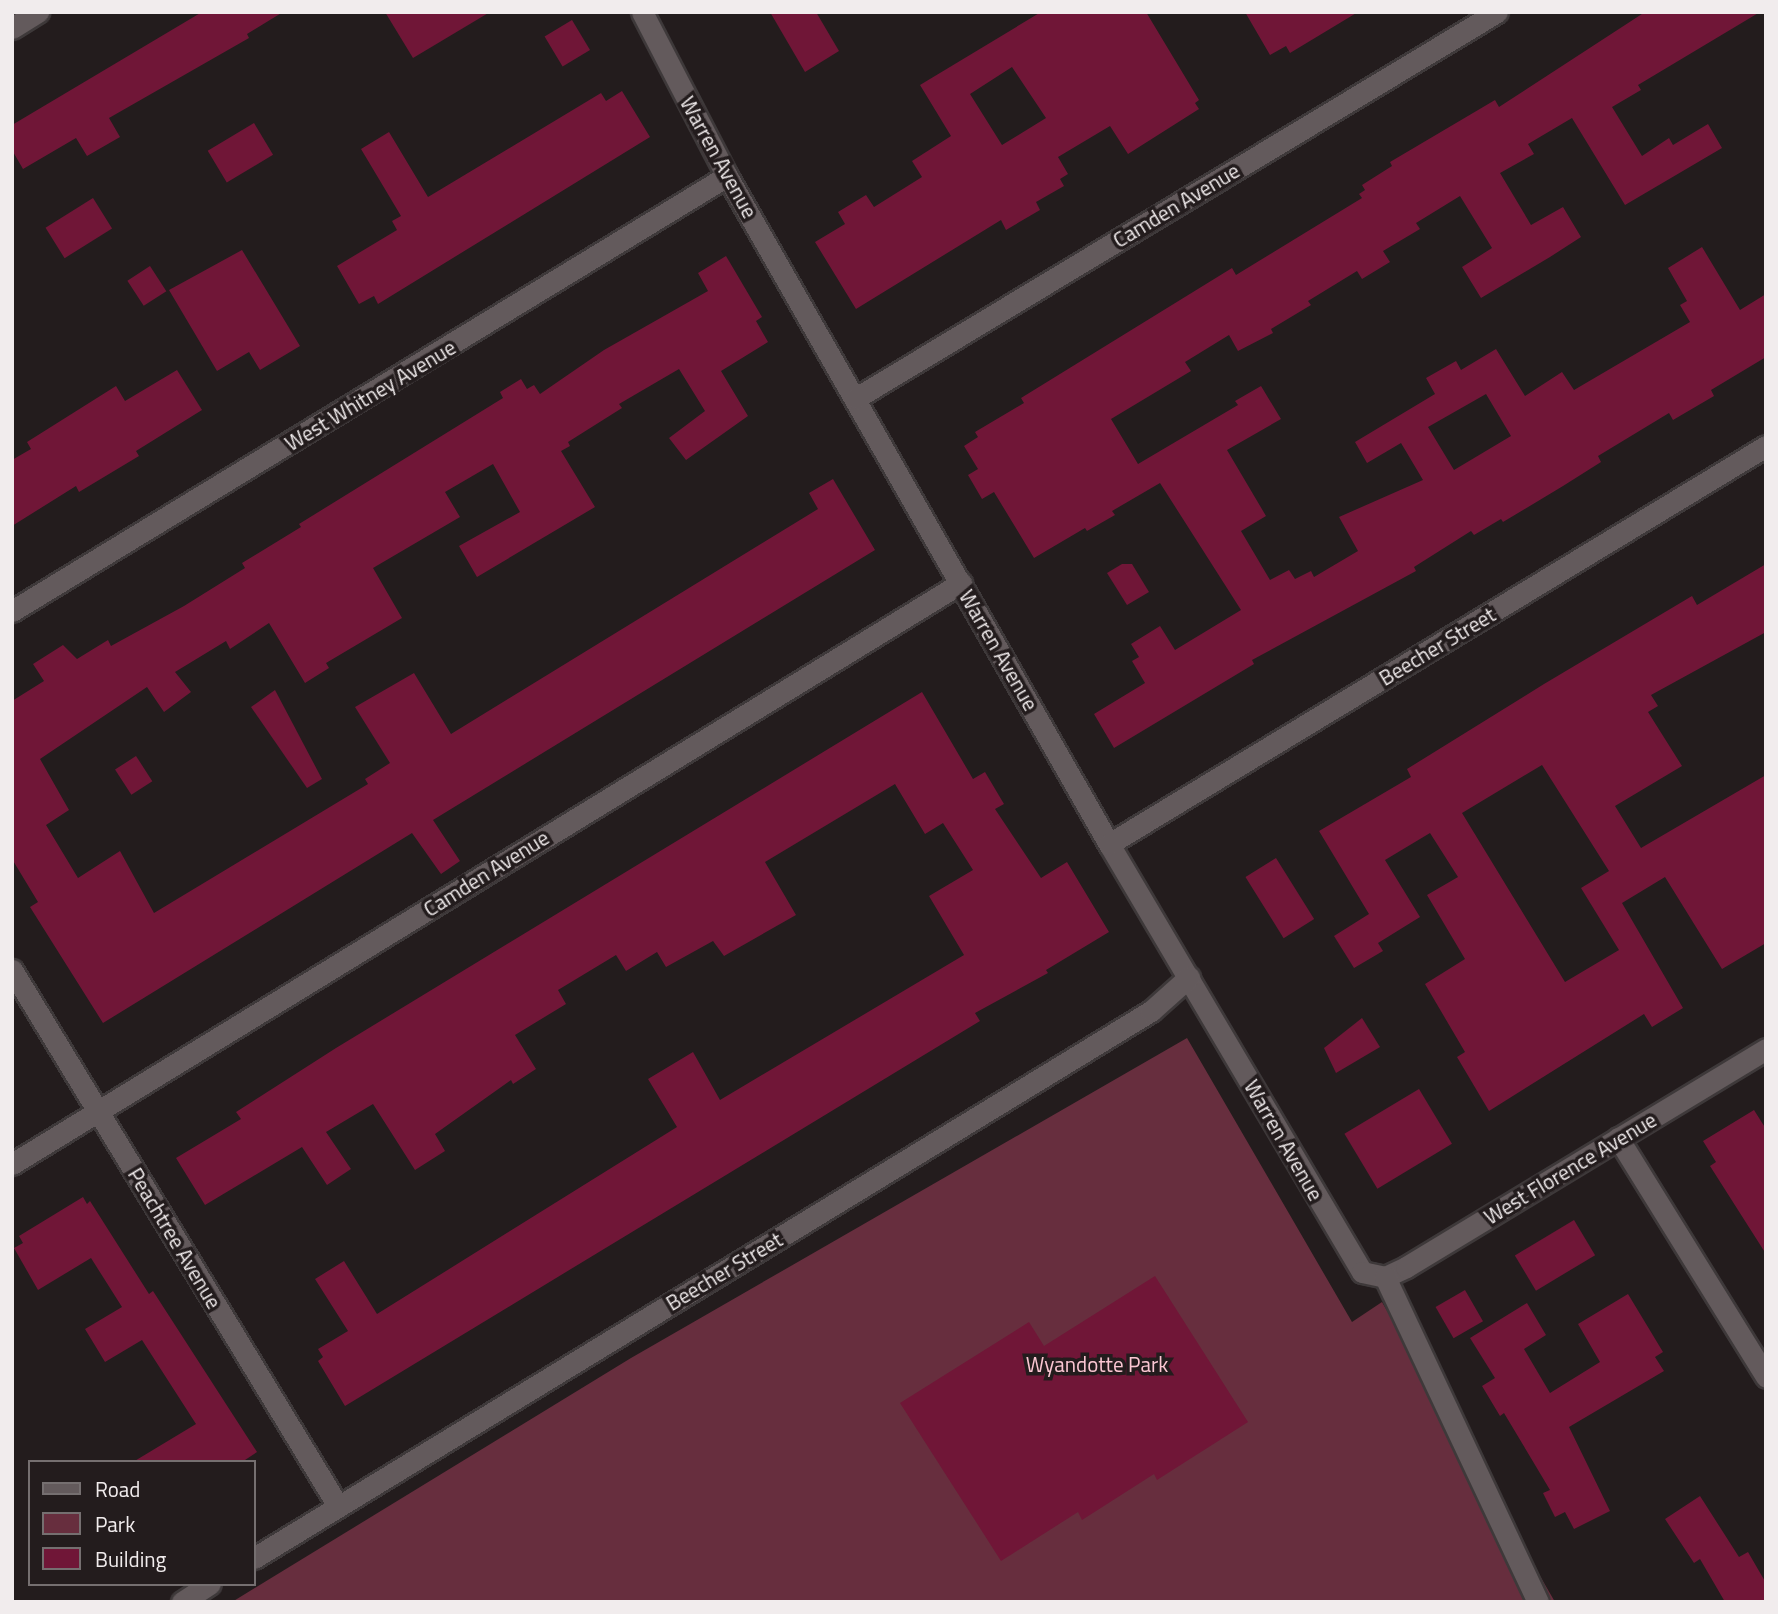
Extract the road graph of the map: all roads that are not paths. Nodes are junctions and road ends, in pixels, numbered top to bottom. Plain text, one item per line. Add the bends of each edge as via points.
1 (38, 12) edge
2 (642, 12) edge
3 (1497, 12) edge
4 (12, 28) edge
5 (727, 176) junction
6 (856, 398) junction
7 (1766, 446) edge
8 (961, 583) junction
9 (12, 611) edge
10 (1109, 844) junction
11 (12, 970) edge
12 (1189, 977) junction
13 (1766, 1049) edge
14 (98, 1111) junction
15 (1618, 1138) junction
16 (12, 1164) edge
17 (1378, 1276) junction
18 (1766, 1377) edge
19 (338, 1506) junction
20 (256, 1557) edge
21 (207, 1586) edge
22 (182, 1602) edge
23 (1538, 1602) edge

1 - 4 street
2 - 5 street, Warren Avenue
3 - 6 street, Camden Avenue
5 - 6 street, Warren Avenue
5 - 9 street, West Whitney Avenue
6 - 8 street, Warren Avenue
7 - 10 street, Beecher Street
8 - 10 street, Warren Avenue
8 - 14 street, Camden Avenue
10 - 12 street, Warren Avenue
11 - 14 street, Peachtree Avenue
12 - 17 street, Warren Avenue via 1355,1264
12 - 19 street, Beecher Street via 1150,1011
13 - 15 street, West Florence Avenue
14 - 16 street, Camden Avenue
14 - 19 street, Peachtree Avenue
15 - 17 street, West Florence Avenue
15 - 18 street
17 - 23 street, Warren Avenue
19 - 20 street, Beecher Street
21 - 22 street

